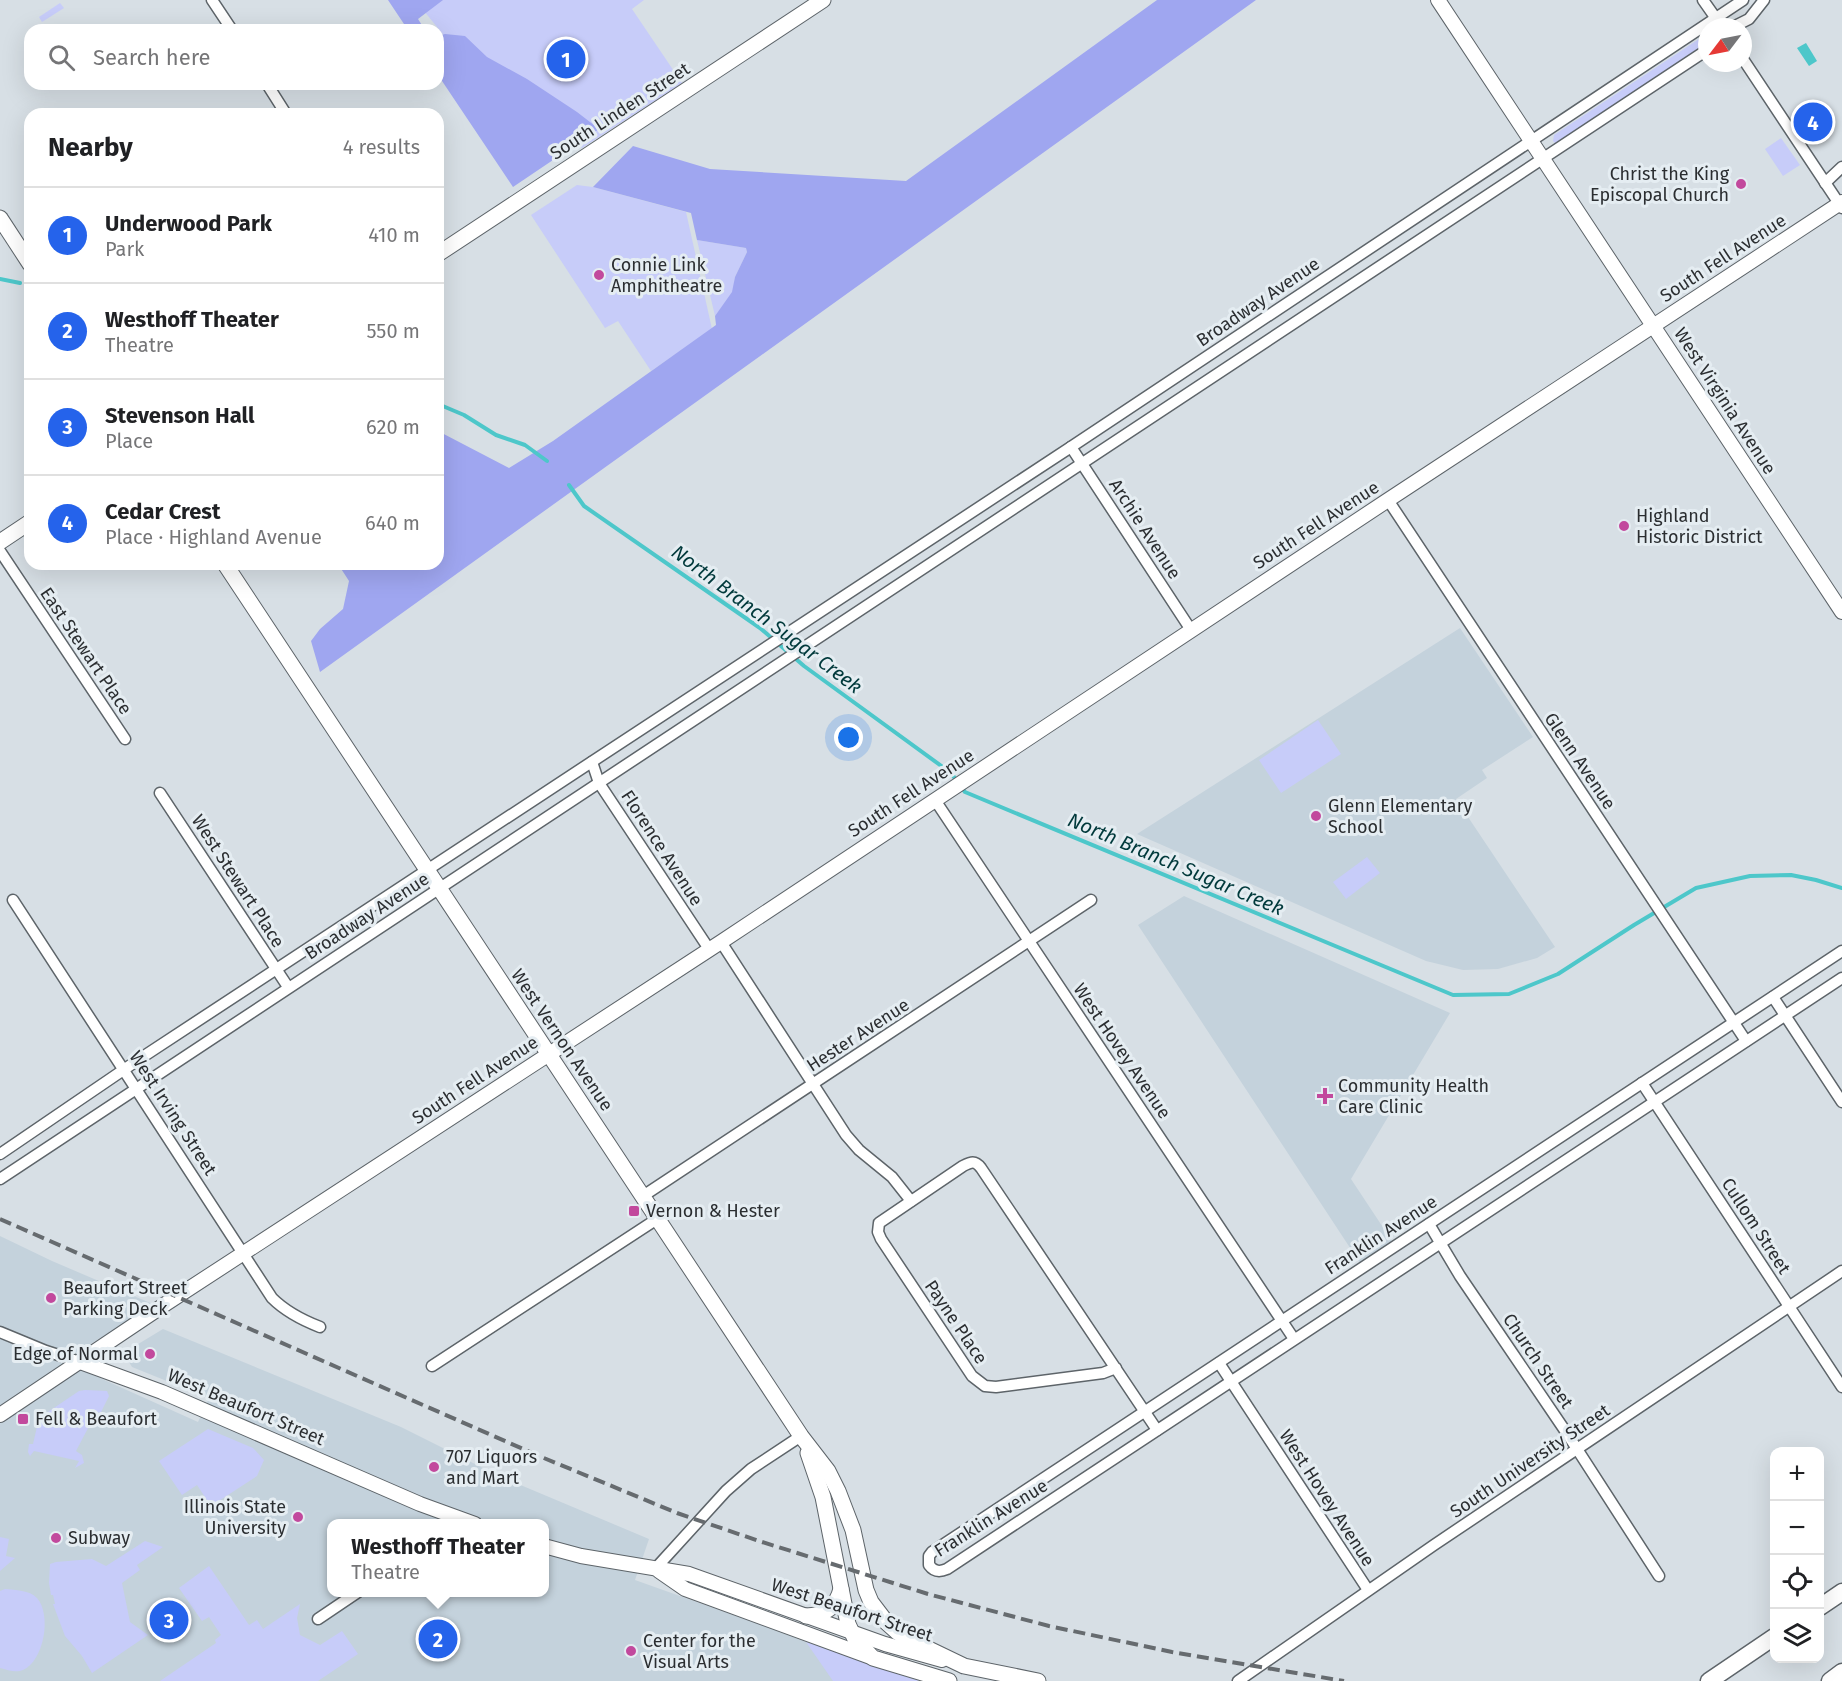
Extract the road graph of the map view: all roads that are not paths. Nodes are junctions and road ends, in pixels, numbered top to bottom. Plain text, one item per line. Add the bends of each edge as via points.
1 (212, 0) edge
2 (823, 0) edge
3 (1438, 0) edge
4 (1703, 0) edge
5 (1743, 0) edge
6 (1764, 0) edge
7 (1716, 18) edge
8 (1724, 18) edge
9 (1750, 18) edge
10 (228, 24) edge
11 (1698, 36) edge
12 (1698, 56) edge
13 (1752, 72) edge
14 (271, 90) edge
15 (282, 108) edge
16 (1532, 141) junction
17 (1542, 158) junction
18 (1842, 167) edge
19 (1825, 183) junction
20 (1841, 204) edge
21 (0, 218) edge
22 (444, 250) edge
23 (24, 255) edge
24 (1653, 325) junction
25 (1071, 447) junction
26 (1082, 462) junction
27 (1388, 500) junction
28 (24, 526) edge
29 (0, 542) edge
30 (0, 550) edge
31 (229, 570) edge
32 (1838, 597) edge
33 (1842, 612) edge
34 (817, 613) junction
35 (1191, 630) junction
36 (829, 631) junction
37 (740, 664) junction
38 (752, 683) junction
39 (125, 739) dead end
40 (592, 762) junction
41 (599, 783) junction
42 (160, 793) dead end
43 (935, 800) junction
44 (426, 870) junction
45 (438, 889) junction
46 (13, 900) dead end
47 (1091, 900) dead end
48 (1028, 942) junction
49 (715, 946) junction
50 (1842, 951) edge
51 (276, 970) junction
52 (1842, 978) edge
53 (288, 987) junction
54 (1773, 997) junction
55 (1785, 1016) junction
56 (1734, 1022) junction
57 (1746, 1041) junction
58 (548, 1054) junction
59 (124, 1070) junction
60 (1642, 1083) junction
61 (813, 1084) junction
62 (136, 1088) junction
63 (1654, 1102) junction
64 (1842, 1102) edge
65 (0, 1154) edge
66 (0, 1179) edge
67 (642, 1196) junction
68 (911, 1201) junction
69 (657, 1219) junction
70 (1429, 1224) junction
71 (1439, 1243) junction
72 (244, 1254) junction
73 (1842, 1270) edge
74 (1789, 1306) junction
75 (1281, 1321) junction
76 (320, 1327) dead end
77 (0, 1332) edge
78 (1294, 1339) junction
79 (80, 1362) junction
80 (1219, 1363) junction
81 (432, 1366) dead end
82 (1116, 1368) junction
83 (1232, 1381) junction
84 (1842, 1387) edge
85 (1145, 1412) junction
86 (0, 1415) edge
87 (1157, 1430) junction
88 (801, 1436) junction
89 (1577, 1449) junction
90 (458, 1519) edge
91 (549, 1547) edge
92 (655, 1569) junction
93 (1659, 1576) dead end
94 (841, 1589) junction
95 (1368, 1590) junction
96 (1842, 1592) edge
97 (352, 1597) edge
98 (1824, 1604) edge
99 (806, 1616) junction
100 (318, 1619) dead end
101 (851, 1632) junction
102 (1770, 1640) edge
103 (873, 1658) junction
104 (964, 1666) junction
105 (1842, 1672) edge
106 (949, 1681) edge
107 (1038, 1681) edge
108 (1238, 1681) edge
109 (1709, 1681) edge
110 (1830, 1681) edge

1 - 10 street
2 - 22 main road, South Linden Street
3 - 16 street, West Virginia Avenue
4 - 7 street
5 - 8 street, Broadway Avenue
6 - 9 street
11 - 16 street, Broadway Avenue
12 - 17 street, Broadway Avenue
13 - 19 street
14 - 15 street
16 - 17 street, West Virginia Avenue
16 - 25 street, Broadway Avenue
17 - 24 street, West Virginia Avenue
17 - 26 street, Broadway Avenue
18 - 19 street
19 - 20 street
20 - 24 street, South Fell Avenue
21 - 23 main road
24 - 27 street, South Fell Avenue
24 - 32 street, West Virginia Avenue
25 - 26 street, Archie Avenue
25 - 34 street, Broadway Avenue
26 - 35 street, Archie Avenue
26 - 36 street, Broadway Avenue
27 - 35 street, South Fell Avenue
27 - 56 street, Glenn Avenue
28 - 29 main road
30 - 39 street, East Stewart Place
31 - 44 main road, West Vernon Avenue
32 - 33 street, West Virginia Avenue
34 - 36 street
34 - 37 street, Broadway Avenue
35 - 43 street, South Fell Avenue
36 - 38 street, Broadway Avenue
37 - 38 street
37 - 40 street, Broadway Avenue
38 - 41 street, Broadway Avenue
40 - 41 street, Florence Avenue
40 - 44 street, Broadway Avenue
41 - 45 street, Broadway Avenue
41 - 49 street, Florence Avenue
42 - 51 street, West Stewart Place
43 - 48 street, West Hovey Avenue
43 - 49 street, South Fell Avenue
44 - 45 main road, West Vernon Avenue
44 - 51 street, Broadway Avenue
45 - 53 street, Broadway Avenue
45 - 58 main road, West Vernon Avenue
46 - 59 street, West Irving Street
47 - 48 street, Hester Avenue
48 - 61 street, Hester Avenue
48 - 75 street, West Hovey Avenue
49 - 58 street, South Fell Avenue
49 - 61 street, Florence Avenue
50 - 54 street, Franklin Avenue
51 - 53 street, West Stewart Place
51 - 59 street, Broadway Avenue
52 - 55 street, Franklin Avenue
53 - 62 street, Broadway Avenue
54 - 55 street
54 - 56 street, Franklin Avenue
55 - 57 street, Franklin Avenue
55 - 64 street
56 - 57 street, Glenn Avenue
56 - 60 street, Franklin Avenue
57 - 63 street, Franklin Avenue
58 - 67 main road, West Vernon Avenue
58 - 72 street, South Fell Avenue
59 - 62 street, West Irving Street
59 - 65 street, Broadway Avenue
60 - 63 street, Cullom Street
60 - 70 street, Franklin Avenue
61 - 67 street, Hester Avenue
61 - 68 street via 846,1135 892,1177
62 - 66 street, Broadway Avenue
62 - 72 street, West Irving Street
63 - 71 street, Franklin Avenue
63 - 74 street, Cullom Street
67 - 69 main road, West Vernon Avenue
68 - 82 street, Payne Place via 963,1166 977,1163
68 - 82 street, Payne Place via 879,1223 878,1232 981,1384 996,1387
69 - 81 street
69 - 88 main road, West Vernon Avenue
70 - 71 street, Church Street
70 - 75 street, Franklin Avenue
71 - 78 street, Franklin Avenue
71 - 89 street, Church Street
72 - 76 street, West Irving Street via 281,1307
72 - 79 street, South Fell Avenue
73 - 74 street, South University Street
74 - 84 street, Cullom Street
74 - 89 street, South University Street
75 - 78 street, West Hovey Avenue
75 - 80 street, Franklin Avenue
77 - 79 street, West Beaufort Street
78 - 83 street, Franklin Avenue
79 - 86 street, South Fell Avenue
79 - 90 street, West Beaufort Street via 162,1392
80 - 83 street, West Hovey Avenue
80 - 85 street, Franklin Avenue
82 - 85 street, Payne Place
83 - 87 street, Franklin Avenue
83 - 95 street, West Hovey Avenue
85 - 87 street, Payne Place
85 - 87 street, Franklin Avenue via 932,1552 929,1565 936,1571 947,1569
88 - 92 street via 726,1491
88 - 94 main road, West Vernon Avenue via 823,1497
88 - 104 main road, West Vernon Avenue via 838,1491 853,1530 866,1590 878,1612 897,1632
89 - 93 street, Church Street
89 - 95 street, South University Street
91 - 92 street, West Beaufort Street
92 - 99 street, West Beaufort Street via 689,1574
92 - 103 street, West Beaufort Street via 685,1588
94 - 99 main road via 829,1610
94 - 101 main road, West Vernon Avenue
95 - 108 street, South University Street
96 - 98 main road
97 - 100 street
99 - 101 street, West Beaufort Street
101 - 103 main road, West Vernon Avenue
101 - 104 street, West Beaufort Street
102 - 109 main road
103 - 106 main road, West Beaufort Street
104 - 107 main road, West Beaufort Street
105 - 110 main road

